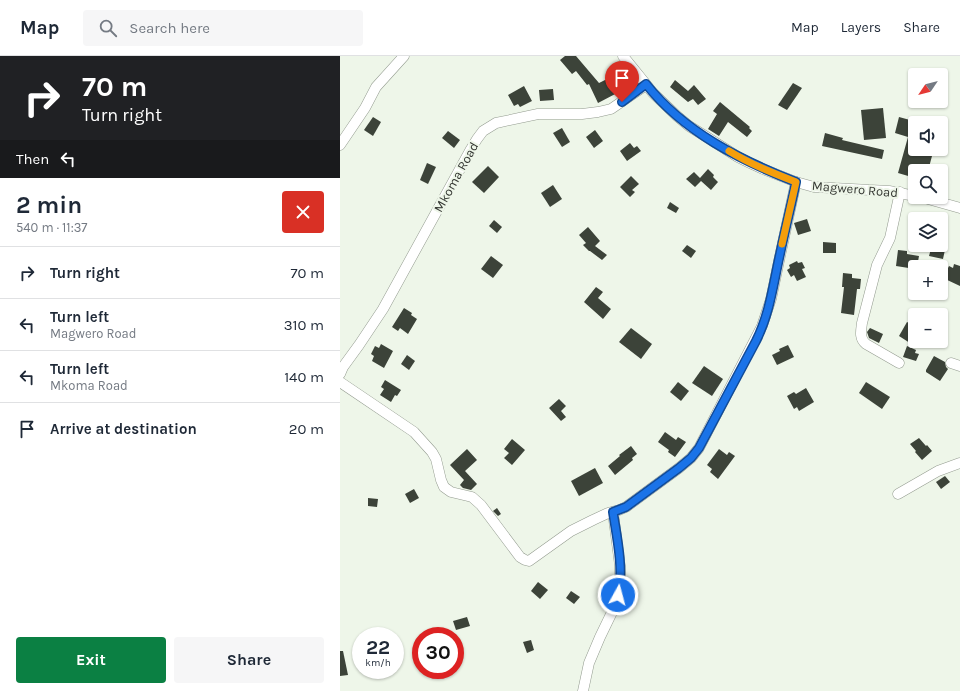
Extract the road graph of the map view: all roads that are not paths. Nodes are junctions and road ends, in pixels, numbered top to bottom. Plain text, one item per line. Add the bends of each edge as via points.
1 (404, 56) edge
2 (622, 56) edge
3 (646, 84) junction
4 (340, 145) edge
5 (796, 182) junction
6 (900, 192) junction
7 (908, 194) edge
8 (946, 204) edge
9 (960, 208) edge
10 (899, 363) dead end
11 (340, 374) edge
12 (340, 382) edge
13 (960, 463) edge
14 (898, 494) dead end
15 (613, 512) junction
16 (583, 691) edge

1 - 4 street via 376,87
2 - 3 street, Magwero Road
3 - 5 street, Magwero Road via 667,107 694,129 738,157
3 - 11 street, Mkoma Road via 611,109 582,114 538,114 496,123 483,131 471,148 383,309
5 - 6 street, Magwero Road via 820,187
5 - 15 street via 771,300 762,326 699,448 679,468 626,507
6 - 7 street, Magwero Road
6 - 10 street via 889,242 877,265 861,332 866,344
8 - 9 street
12 - 15 street via 414,432 436,459 444,487 451,492 472,497 481,505 520,557 525,560 529,561 571,531
13 - 14 street via 938,471
15 - 16 street via 620,586 616,604 589,663

